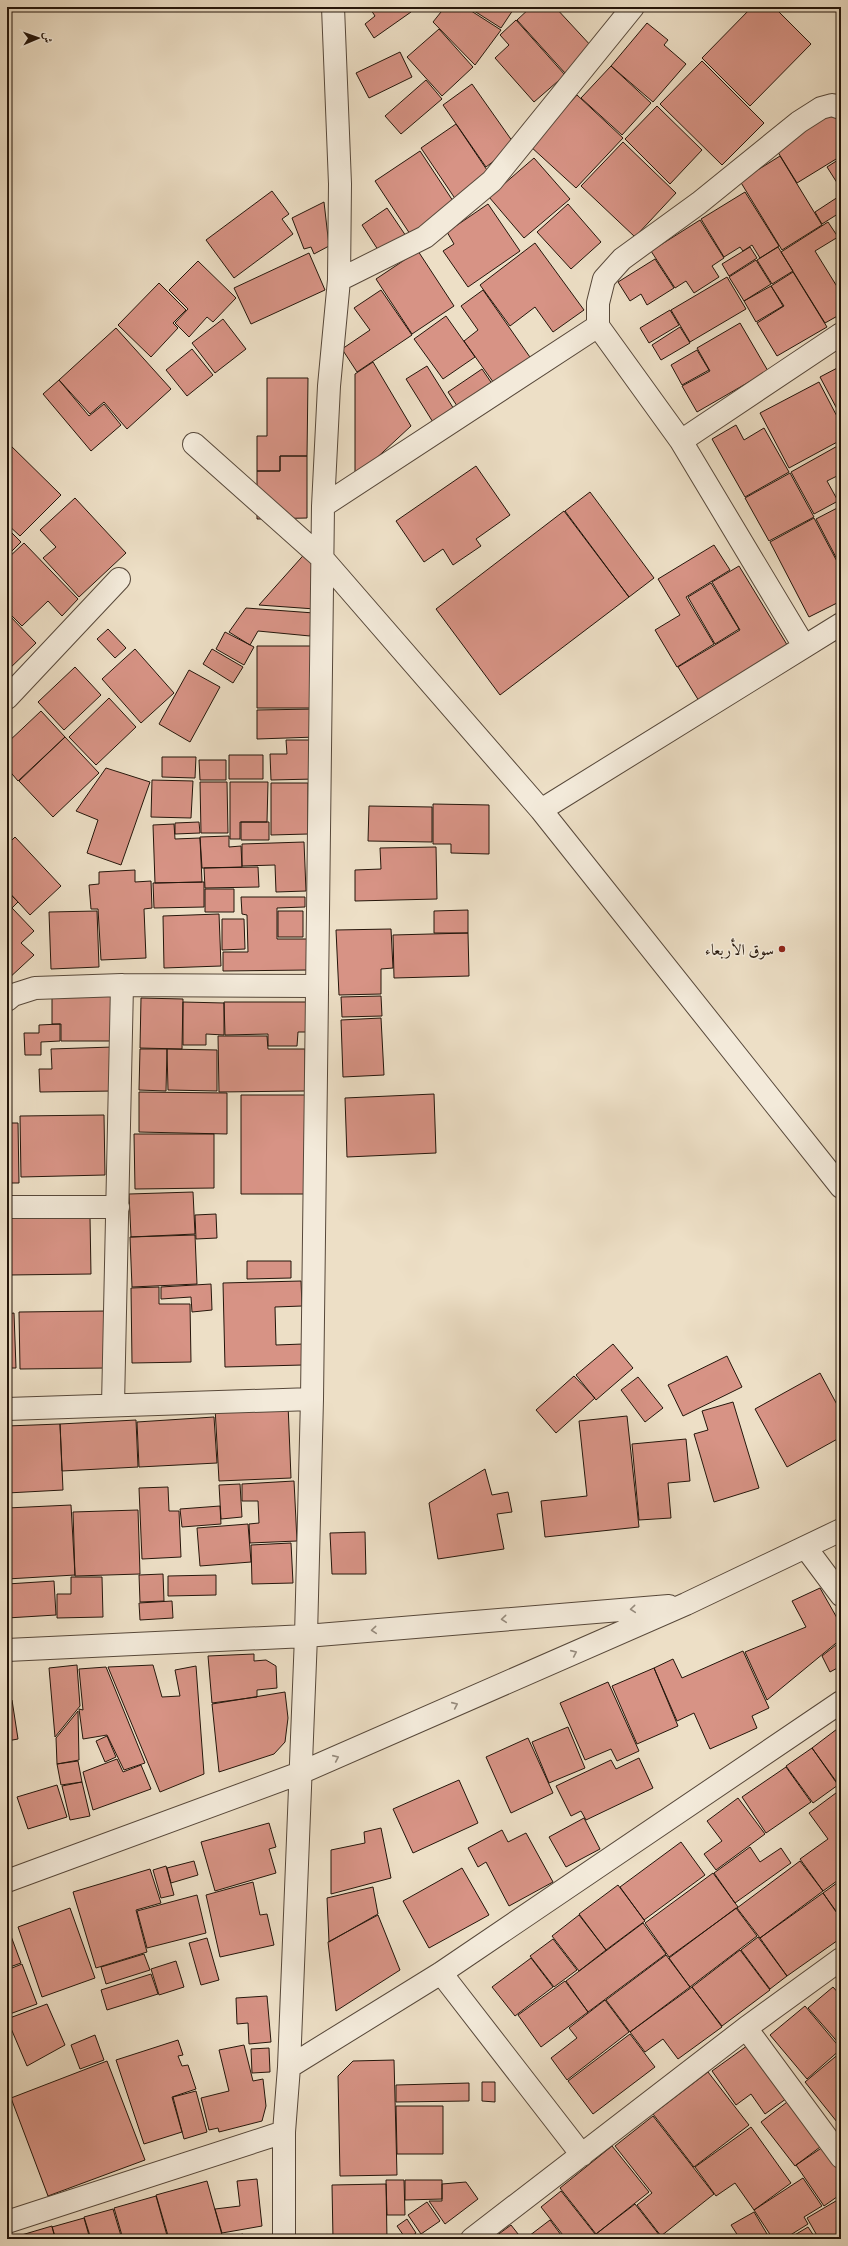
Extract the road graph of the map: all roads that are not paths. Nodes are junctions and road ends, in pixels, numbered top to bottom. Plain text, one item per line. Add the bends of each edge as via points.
1 (333, 7) edge
2 (633, 7) edge
3 (841, 108) edge
4 (339, 280) junction
5 (598, 326) junction
6 (841, 334) edge
7 (681, 441) junction
8 (194, 444) dead end
9 (323, 506) junction
10 (323, 559) junction
11 (119, 579) dead end
12 (841, 624) edge
13 (804, 646) junction
14 (7, 698) edge
15 (541, 810) junction
16 (122, 985) junction
17 (316, 986) junction
18 (7, 1000) edge
19 (841, 1187) edge
20 (118, 1206) junction
21 (7, 1207) edge
22 (312, 1399) junction
23 (113, 1405) junction
24 (7, 1409) edge
25 (841, 1530) edge
26 (806, 1548) junction
27 (841, 1595) edge
28 (686, 1604) junction
29 (306, 1636) junction
30 (7, 1650) edge
31 (841, 1702) edge
32 (300, 1773) junction
33 (7, 1881) edge
34 (841, 1959) edge
35 (441, 1973) junction
36 (746, 2028) junction
37 (288, 2068) junction
38 (284, 2132) junction
39 (582, 2155) junction
40 (841, 2157) edge
41 (7, 2222) edge
42 (284, 2239) edge
43 (472, 2239) edge

1 - 4 street via 340,184
2 - 4 street via 492,181 425,237
3 - 5 street via 832,105 821,108 800,122 699,203 622,259 604,279 598,303
4 - 9 street via 329,386
5 - 7 street
5 - 9 street
6 - 7 street
7 - 13 street
8 - 10 street
9 - 10 street
10 - 15 street
10 - 17 street
11 - 14 street
12 - 13 street
13 - 15 street
15 - 19 street
16 - 17 street
16 - 18 street via 35,988 13,994
16 - 20 street
17 - 22 street
20 - 21 street
20 - 23 street
22 - 23 street
22 - 29 street
23 - 24 street
25 - 26 street
26 - 27 street
26 - 28 street
28 -> 29 street
32 -> 28 street
29 - 30 street
29 - 32 street
31 - 35 street
32 - 33 street
32 - 37 street
34 - 36 street
35 - 37 street
35 - 39 street
36 - 39 street
36 - 40 street
37 - 38 street
38 - 41 street
38 - 42 street
39 - 43 street

